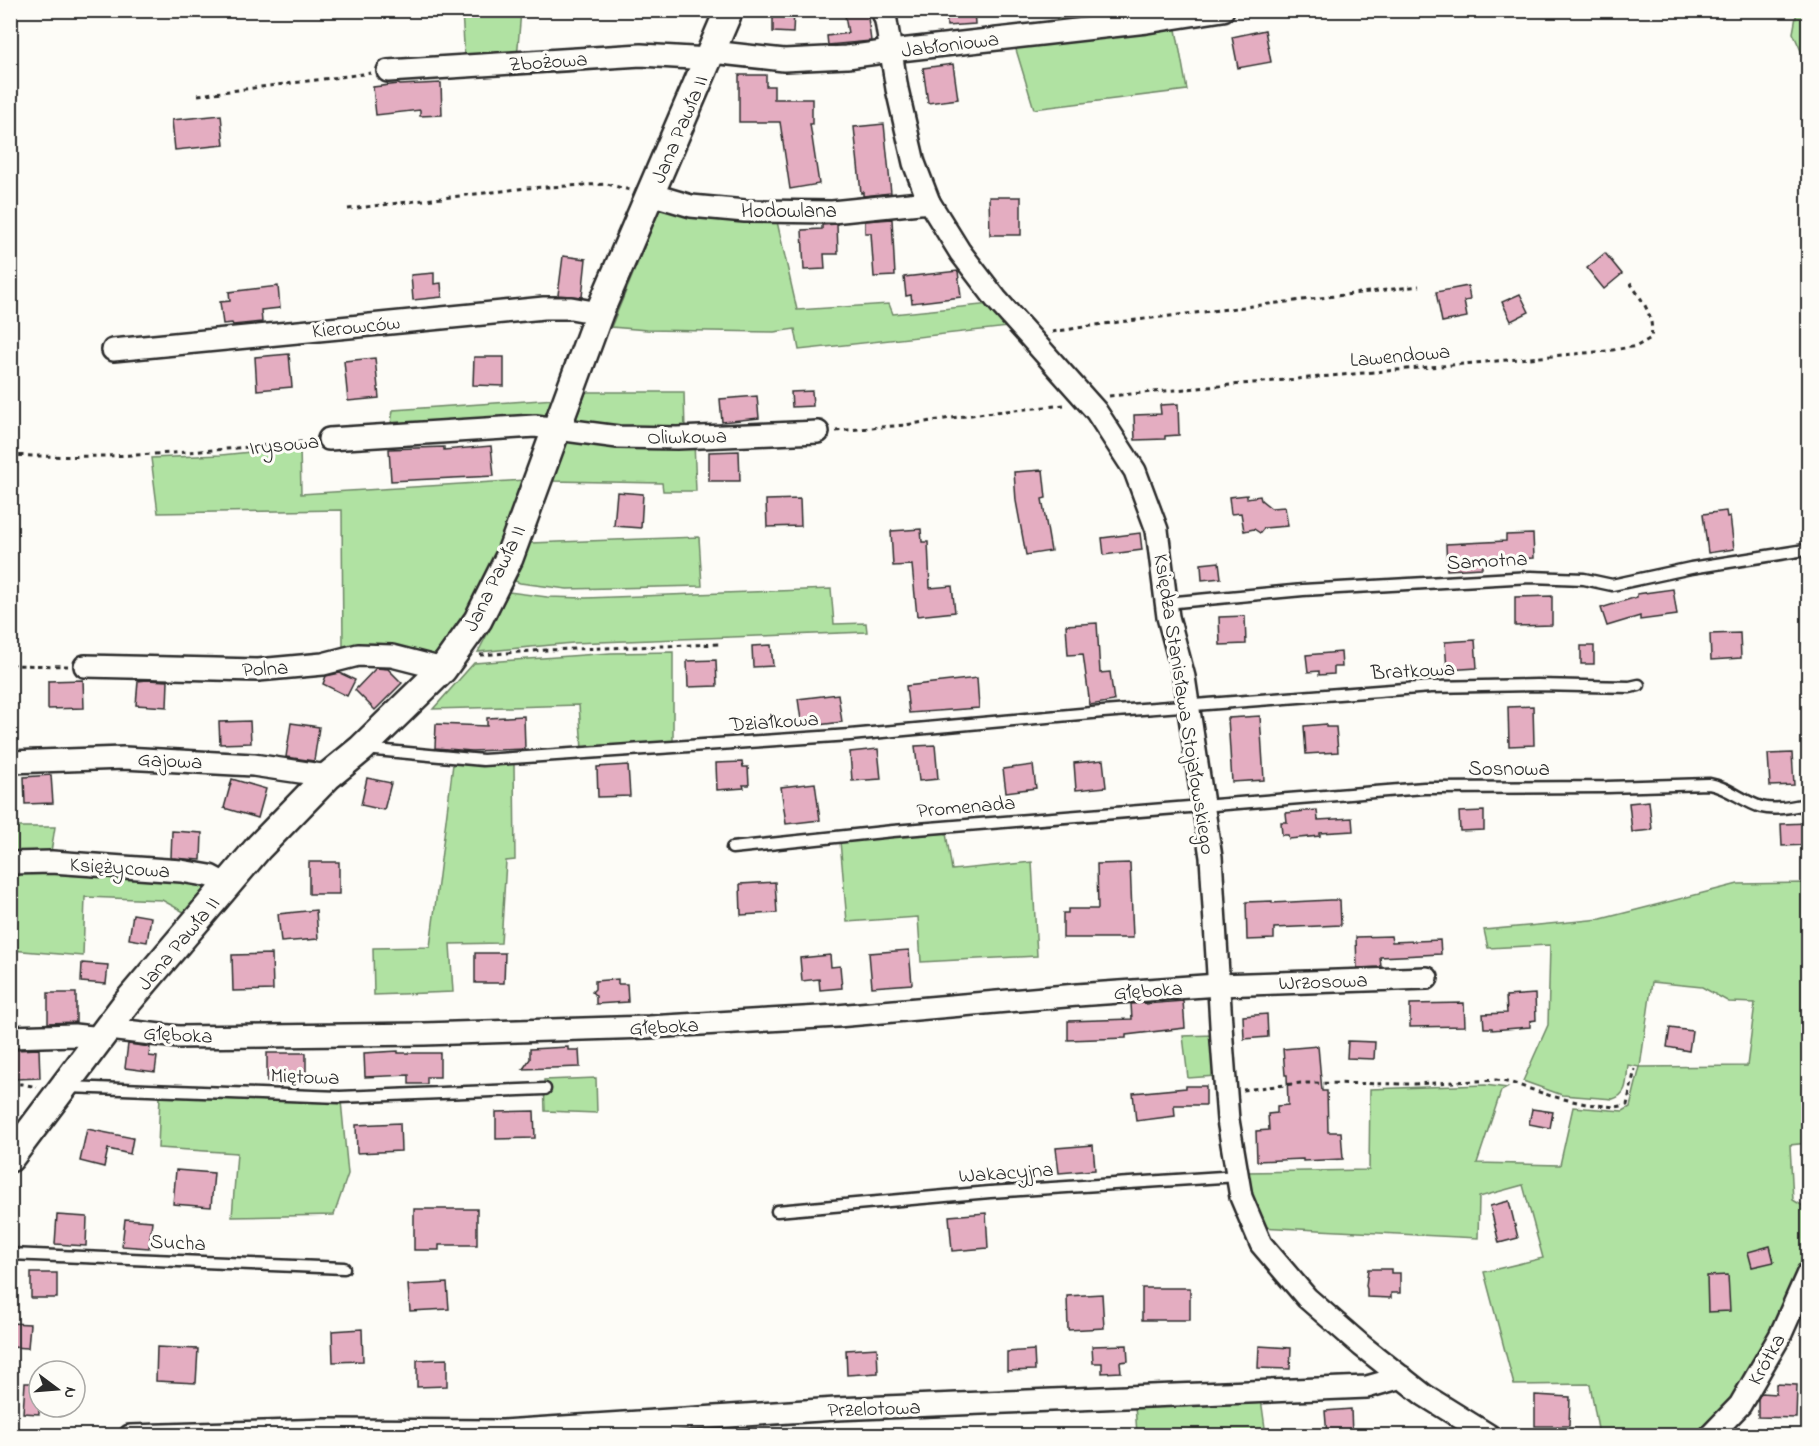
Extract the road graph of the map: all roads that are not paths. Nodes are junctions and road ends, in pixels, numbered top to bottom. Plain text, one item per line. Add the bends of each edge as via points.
1 (729, 10) edge
2 (882, 10) edge
3 (1223, 10) edge
4 (891, 51) junction
5 (710, 56) junction
6 (388, 71) road end
7 (650, 194) junction
8 (929, 202) junction
9 (599, 313) junction
10 (112, 350) dead end
11 (557, 429) junction
12 (818, 432) road end
13 (329, 439) road end
14 (1805, 550) dead end
15 (1166, 603) junction
16 (447, 664) junction
17 (85, 666) road end
18 (1639, 686) dead end
19 (1189, 705) junction
20 (361, 749) junction
21 (10, 762) edge
22 (328, 776) junction
23 (1809, 804) edge
24 (1204, 806) junction
25 (732, 848) dead end
26 (10, 863) edge
27 (227, 885) junction
28 (1427, 978) dead end
29 (1218, 985) junction
30 (104, 1034) junction
31 (10, 1037) edge
32 (64, 1087) junction
33 (544, 1089) dead end
34 (10, 1158) edge
35 (1238, 1176) junction
36 (777, 1211) dead end
37 (10, 1254) edge
38 (344, 1268) dead end
39 (1809, 1273) edge
40 (1402, 1377) junction
41 (130, 1436) edge
42 (1490, 1436) edge
43 (1710, 1436) edge

1 - 5 street, Jana Pawła II
2 - 4 street, Księdza Stanisława Stojałowskiego
3 - 4 street, Jabłoniowa
4 - 5 street, Jabłoniowa via 784,60
4 - 8 street, Księdza Stanisława Stojałowskiego via 914,163
5 - 6 street, Zbożowa via 641,55
5 - 7 street, Jana Pawła II
7 - 8 street, Hodowlana via 691,206 745,211 832,212
7 - 9 street, Jana Pawła II
8 - 15 street, Księdza Stanisława Stojałowskiego via 960,252 1096,411 1135,471 1157,530
9 - 10 street, Kierowców via 544,308
9 - 11 street, Jana Pawła II
11 - 12 street, Oliwkowa via 618,437 677,438
11 - 13 street, Irysowa via 535,426
11 - 16 street, Jana Pawła II via 508,558 478,620
14 - 15 lane, Samotna via 1612,585 1584,579 1532,577 1303,590
15 - 19 street, Księdza Stanisława Stojałowskiego
16 - 17 street, Polna via 358,655 323,664 258,670
16 - 20 street, Jana Pawła II
18 - 19 lane, Bratkowa via 1431,687
19 - 20 lane, Działkowa via 850,735 483,760
19 - 24 street, Księdza Stanisława Stojałowskiego
20 - 22 street, Jana Pawła II
21 - 22 street, Gajowa via 136,759 253,765
22 - 27 street, Jana Pawła II
23 - 24 lane, Sosnowa via 1772,809 1709,784 1424,788
24 - 25 lane, Promenada
24 - 29 street, Księdza Stanisława Stojałowskiego via 1211,857
26 - 27 street, Księżycowa via 181,871 210,876
27 - 30 street, Jana Pawła II
28 - 29 street, Wrzosowa
29 - 30 street, Głęboka via 649,1027 178,1038
29 - 35 street, Księdza Stanisława Stojałowskiego via 1228,1120
30 - 31 street, Głęboka
30 - 32 street, Jana Pawła II
32 - 33 lane, Miętowa via 340,1097
32 - 34 street, Jana Pawła II
35 - 36 lane, Wakacyjna
35 - 40 street, Księdza Stanisława Stojałowskiego via 1241,1197 1261,1244 1307,1298
37 - 38 lane, Sucha
39 - 43 street, Krótka via 1780,1336 1740,1404
40 - 41 street, Przelotowa via 1367,1388 836,1409 503,1431 326,1430
40 - 42 street, Księdza Stanisława Stojałowskiego

